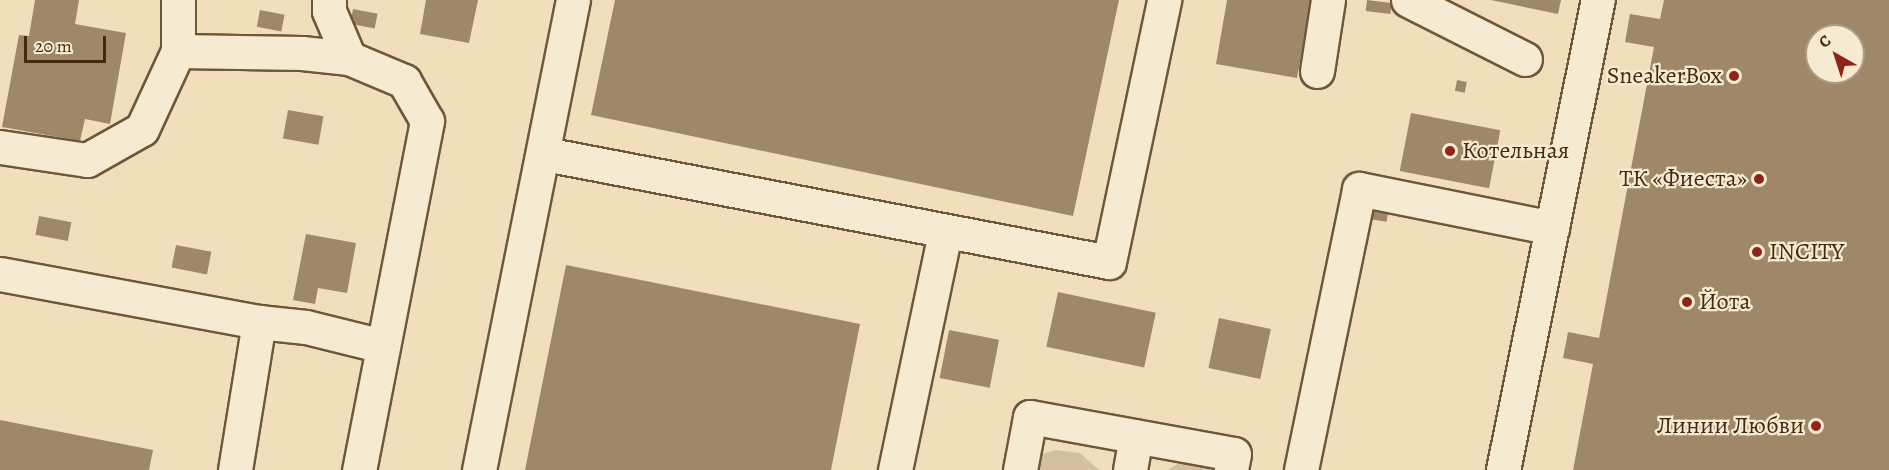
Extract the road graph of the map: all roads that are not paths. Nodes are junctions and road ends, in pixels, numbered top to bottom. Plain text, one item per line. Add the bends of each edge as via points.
1 (178, 0) edge
2 (329, 0) edge
3 (573, 0) edge
4 (1164, 0) edge
5 (1328, 0) edge
6 (1408, 0) edge
7 (1598, 0) edge
8 (178, 51) junction
9 (349, 58) junction
10 (1525, 58) dead end
11 (1317, 72) dead end
12 (0, 147) edge
13 (544, 154) junction
14 (1552, 228) junction
15 (945, 232) junction
16 (0, 274) edge
17 (259, 322) junction
18 (383, 346) junction
19 (1136, 436) junction
20 (235, 470) edge
21 (359, 470) edge
22 (479, 470) edge
23 (895, 470) edge
24 (1020, 470) edge
25 (1130, 470) edge
26 (1231, 470) edge
27 (1301, 470) edge
28 (1503, 470) edge

1 - 8 lane
2 - 9 lane via 329,10
3 - 13 lane
4 - 15 lane via 1109,262
5 - 11 lane
6 - 10 lane
7 - 14 lane
8 - 9 lane via 302,53
8 - 12 lane via 142,129 87,160
9 - 18 lane via 404,81 427,121
13 - 15 lane
13 - 22 lane
14 - 27 lane via 1359,189
14 - 28 lane
15 - 23 lane
16 - 17 lane
17 - 18 lane via 306,327
17 - 20 lane
18 - 21 lane
19 - 24 lane via 1030,417
19 - 25 lane
19 - 26 lane via 1234,454

